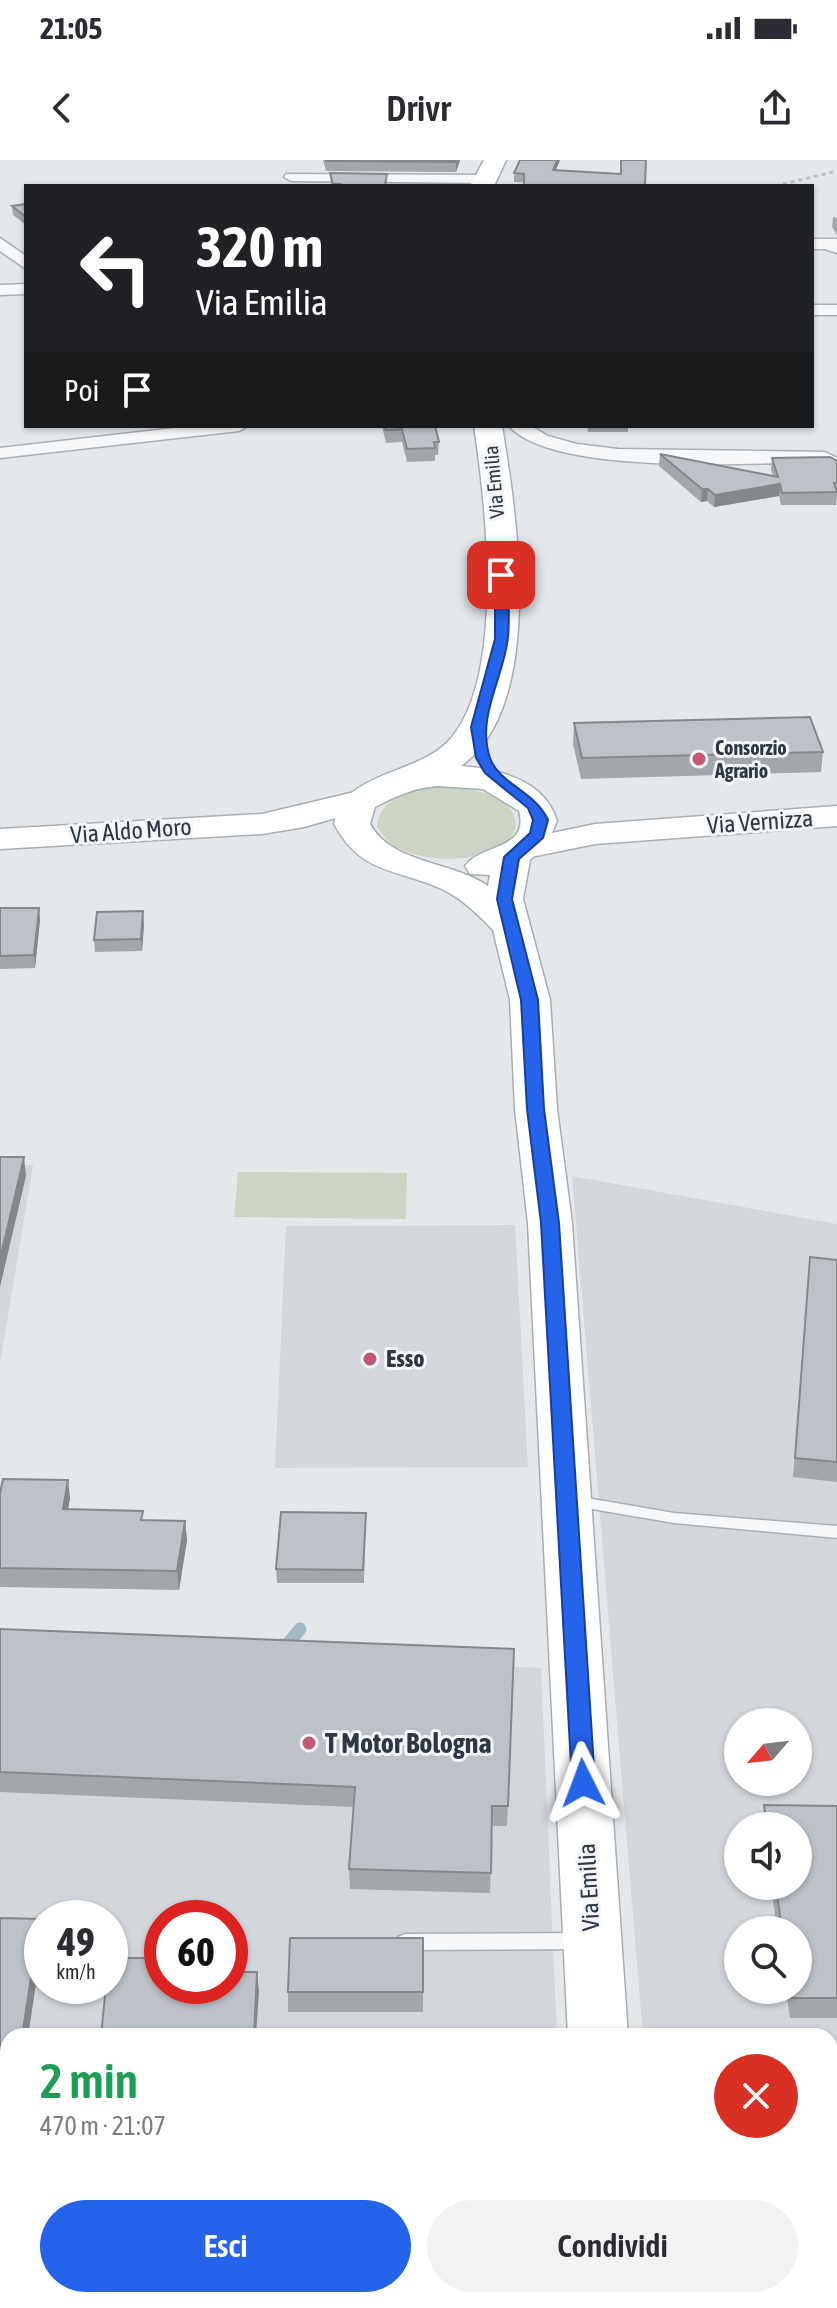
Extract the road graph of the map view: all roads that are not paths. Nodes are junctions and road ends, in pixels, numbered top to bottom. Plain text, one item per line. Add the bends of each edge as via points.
1 (487, 175) edge
2 (291, 177) dead end
3 (0, 243) edge
4 (816, 244) edge
5 (837, 244) edge
6 (837, 251) edge
7 (24, 262) edge
8 (24, 289) edge
9 (0, 290) edge
10 (822, 307) edge
11 (837, 330) edge
12 (221, 428) edge
13 (522, 428) edge
14 (682, 433) dead end
15 (538, 437) junction
16 (490, 438) edge
17 (0, 453) edge
18 (688, 457) junction
19 (836, 466) edge
20 (478, 727) junction
21 (408, 779) junction
22 (504, 785) junction
23 (363, 800) junction
24 (534, 806) junction
25 (837, 816) edge
26 (262, 824) junction
27 (682, 828) junction
28 (0, 839) edge
29 (368, 848) junction
30 (519, 853) junction
31 (404, 865) junction
32 (511, 927) junction
33 (567, 1499) junction
34 (837, 1532) edge
35 (592, 1941) junction
36 (391, 1942) edge
37 (597, 2028) edge

1 - 2 street
3 - 7 street
4 - 5 street
4 - 6 lane
8 - 9 street
10 - 11 street
12 - 17 street
13 - 15 street, Via Emilia
14 - 18 street
15 - 16 street
15 - 18 street, Via Emilia via 615,456
16 - 20 main road, Via Emilia via 503,598 501,639
18 - 19 street, Via Emilia via 825,457
20 - 21 main road, Via Emilia via 449,757
20 - 22 main road, Via Emilia via 483,758
21 - 22 main road, Via Emilia via 457,776
21 - 23 main road, Via Emilia
22 - 24 main road, Via Emilia
23 - 26 street, Via Aldo Moro
23 - 29 main road via 352,824
24 - 27 street, Via Vernizza via 595,822
24 - 30 main road, Via Emilia via 540,820 538,835
25 - 27 street, Via Vernizza
26 - 28 street, Via Aldo Moro
26 - 29 street, Via Aldo Moro via 322,833
27 - 30 street, Via Vernizza via 564,838
29 - 31 main road
30 - 31 main road via 493,864 449,870
30 - 32 main road, Via Emilia via 504,884
31 - 32 main road via 477,894
32 - 33 main road, Via Emilia via 530,1000
33 - 34 lane via 674,1518
33 - 35 main road, Via Emilia
35 - 36 lane
35 - 37 main road, Via Emilia

